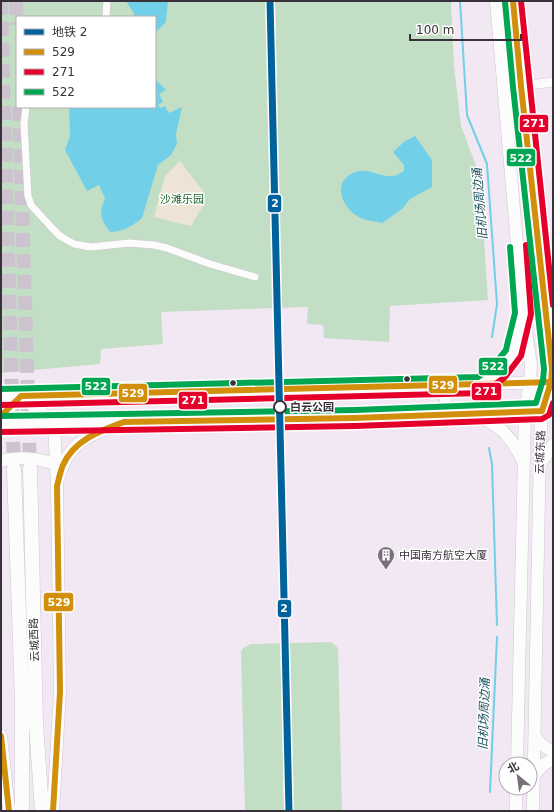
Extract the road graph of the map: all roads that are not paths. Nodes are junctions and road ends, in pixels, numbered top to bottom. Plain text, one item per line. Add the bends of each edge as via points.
1 (107, 1) edge
2 (496, 1) edge
3 (513, 1) edge
4 (106, 16) edge
5 (553, 82) edge
6 (521, 86) junction
7 (26, 108) edge
8 (255, 277) dead end
9 (523, 314) junction
10 (551, 347) edge
11 (552, 382) edge
12 (530, 383) junction
13 (481, 385) junction
14 (445, 386) junction
15 (21, 396) junction
16 (1, 397) edge
17 (548, 411) edge
18 (524, 412) junction
19 (474, 413) junction
20 (446, 414) junction
21 (1, 416) edge
22 (124, 422) junction
23 (54, 423) junction
24 (1, 424) edge
25 (553, 445) edge
26 (1, 461) edge
27 (523, 463) junction
28 (56, 465) junction
29 (540, 465) junction
30 (30, 468) tunnel mouth
31 (14, 469) tunnel mouth
32 (57, 486) junction
33 (522, 506) junction
34 (539, 506) junction
35 (518, 687) junction
36 (536, 687) junction
37 (1, 736) edge
38 (535, 737) junction
39 (553, 752) edge
40 (517, 756) edge
41 (534, 756) edge
42 (553, 760) edge
43 (538, 771) edge
44 (516, 796) edge
45 (533, 796) edge
46 (9, 811) edge
47 (22, 811) edge
48 (42, 811) edge
49 (53, 811) edge
50 (516, 811) edge
51 (533, 811) edge

1 - 4 street
2 - 9 main road, 云城东路
3 - 6 main road, 云城东路
5 - 6 street
6 - 10 main road, 云城东路
7 - 8 street via 24,124 28,196 31,205 60,236 81,246 141,244 167,248
9 - 12 main road, 云城东路 via 531,364
9 - 13 main road via 513,354 499,372
10 - 11 main road, 云城东路
11 - 12 main road
11 - 17 main road, 云城东路
12 - 13 main road
12 - 18 main road, 云城东路
13 - 14 main road
14 - 15 main road
14 - 20 street
15 - 16 main road
15 - 21 main road
15 - 23 main road
17 - 18 main road
17 - 29 main road, 云城东路
18 - 19 main road
18 - 27 main road, 云城东路
19 - 20 main road
19 - 27 main road via 505,432
20 - 22 main road
22 - 23 main road
22 - 32 main road via 98,431 73,448 64,462
23 - 24 main road
23 - 28 main road
25 - 29 main road
26 - 28 main road via 36,459
27 - 33 main road, 云城东路
28 - 32 main road
29 - 34 main road, 云城东路
30 - 48 main road, 云城西路 via 36,724
31 - 47 main road, 云城西路 via 22,701
32 - 49 main road via 60,692
33 - 34 main road
33 - 35 main road, 云城东路
34 - 36 main road, 云城东路
35 - 36 main road
35 - 40 main road, 云城东路
36 - 38 main road, 云城东路
37 - 46 main road
38 - 39 main road
38 - 41 main road, 云城东路
42 - 43 main road
44 - 50 main road
45 - 51 main road, 云城东路

